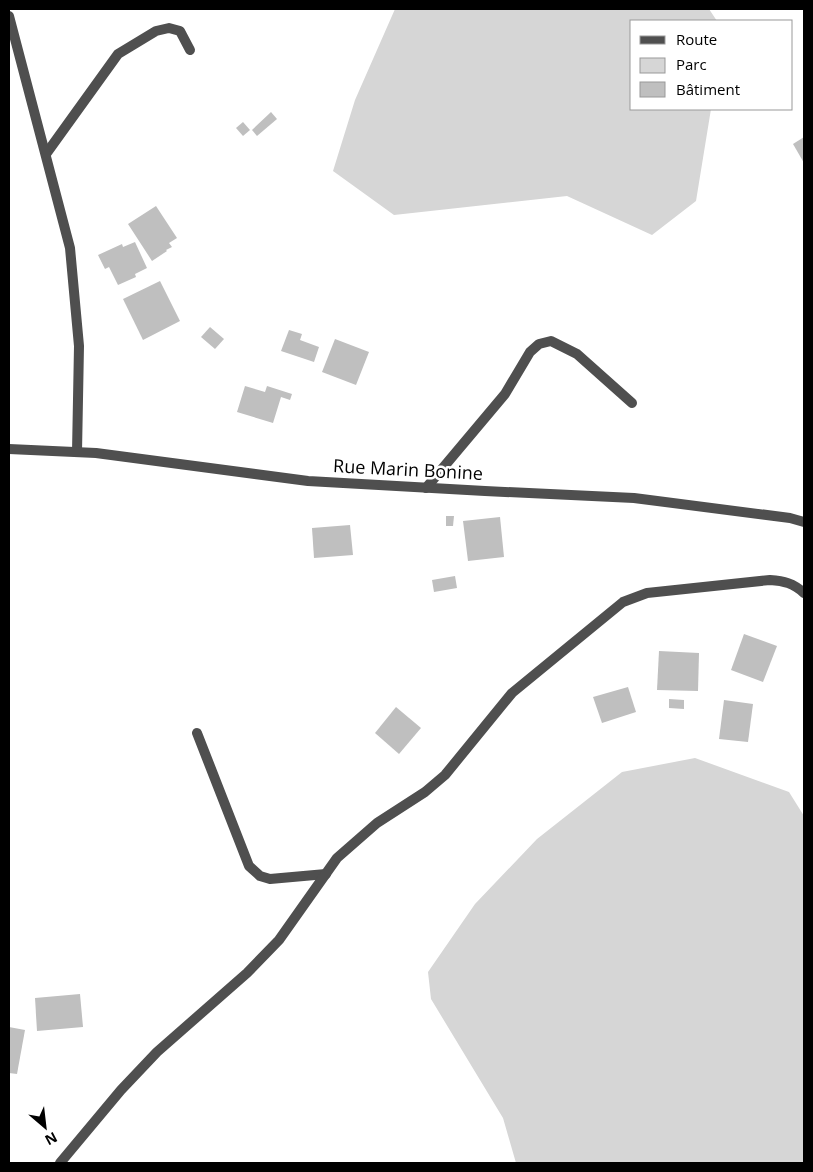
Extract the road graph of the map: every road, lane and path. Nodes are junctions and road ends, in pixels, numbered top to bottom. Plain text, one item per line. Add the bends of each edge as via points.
1 (9, 16) edge
2 (190, 50) dead end
3 (46, 154) junction
4 (632, 403) dead end
5 (9, 449) edge
6 (77, 452) junction
7 (426, 488) junction
8 (804, 522) edge
9 (804, 593) edge
10 (197, 733) dead end
11 (326, 874) junction
12 (60, 1163) edge

1 - 3 street
2 - 3 street via 180,31 169,28 156,31 118,54
3 - 6 street via 70,248 79,346
4 - 7 street via 577,354 551,342 539,344 530,352 505,394
5 - 6 street, Rue Marin Bonine
6 - 7 street, Rue Marin Bonine via 308,481
7 - 8 street, Rue Marin Bonine via 634,498
9 - 11 street via 786,582 770,580 647,593 624,602 512,693 446,775 426,792 377,823 337,858
10 - 11 street via 249,866 260,876 270,879
11 - 12 street via 279,940 247,973 157,1052

